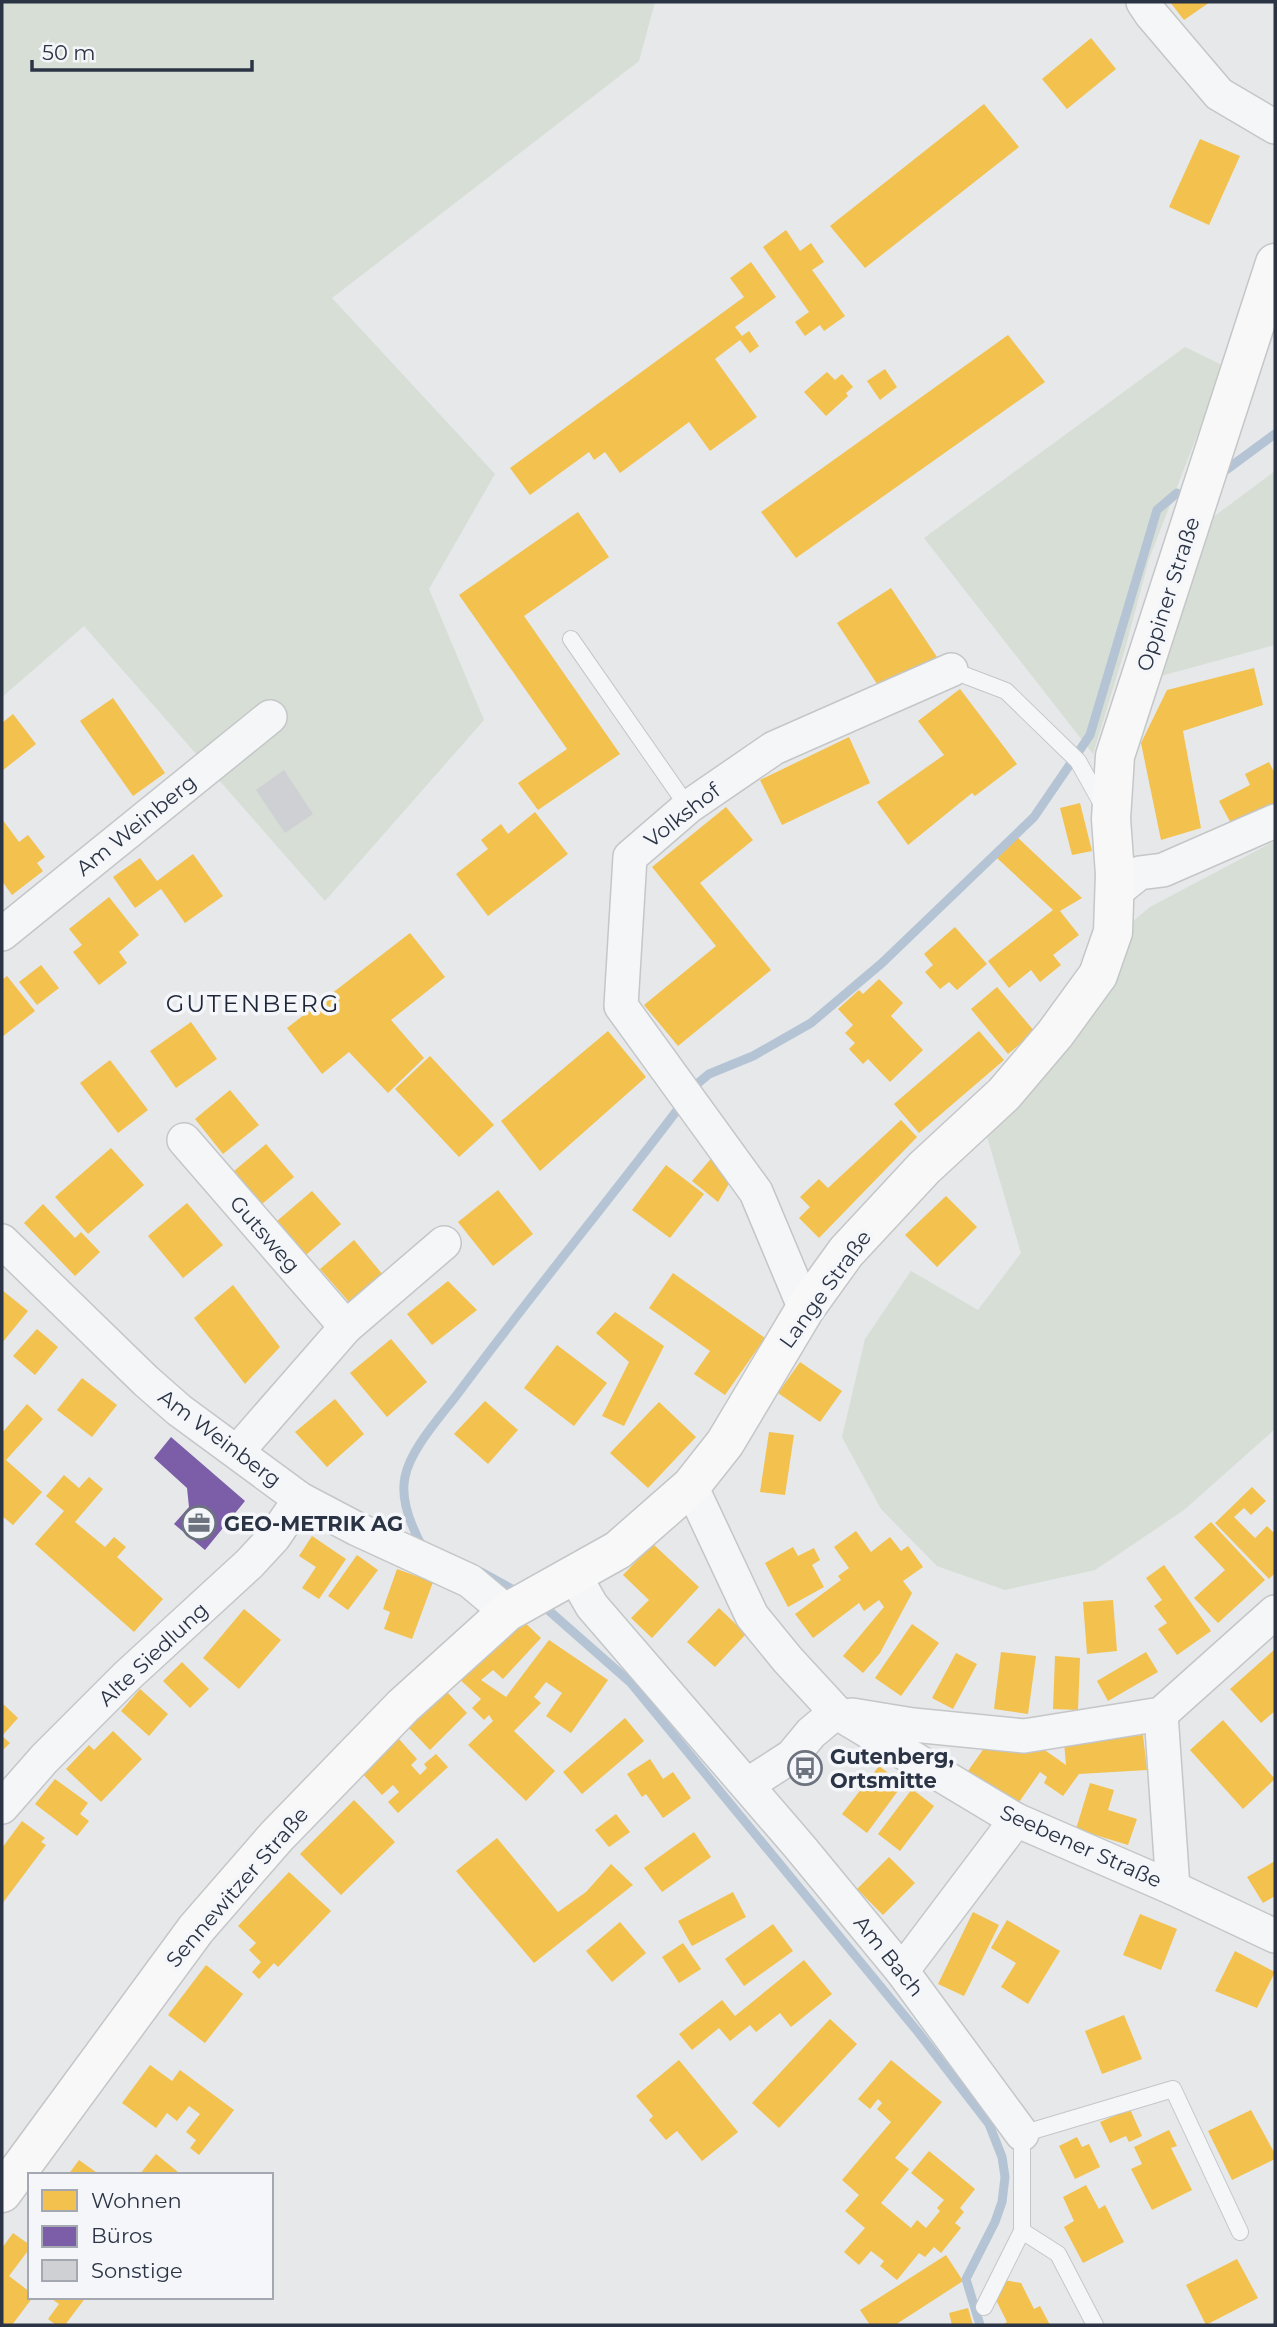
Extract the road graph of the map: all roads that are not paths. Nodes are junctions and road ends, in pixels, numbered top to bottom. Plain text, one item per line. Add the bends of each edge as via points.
1 (1143, 2) edge
2 (1275, 127) edge
3 (1275, 263) edge
4 (571, 639) dead end
5 (951, 670) joint
6 (270, 717) dead end
7 (688, 807) junction
8 (1111, 819) junction
9 (1275, 821) edge
10 (1114, 893) junction
11 (1113, 932) joint
12 (2, 934) edge
13 (184, 1140) dead end
14 (2, 1241) edge
15 (444, 1243) dead end
16 (805, 1310) junction
17 (346, 1327) junction
18 (237, 1452) junction
19 (691, 1486) junction
20 (300, 1499) junction
21 (540, 1594) junction
22 (1275, 1612) edge
23 (836, 1712) junction
24 (1161, 1714) junction
25 (747, 1785) junction
26 (2, 1807) edge
27 (1016, 1820) junction
28 (1173, 1888) junction
29 (1275, 1936) edge
30 (902, 1971) junction
31 (1022, 2134) junction
32 (2, 2193) edge
33 (1022, 2231) junction
34 (1240, 2232) dead end
35 (984, 2307) dead end
36 (1095, 2325) edge

1 - 2 street via 1219,94
3 - 8 street, Oppiner Straße via 1115,756
4 - 7 lane
5 - 7 street, Volkshof via 774,748
5 - 8 lane, Volkshof via 1006,691 1078,761
6 - 12 street, Am Weinberg
7 - 16 street, Volkshof via 629,857 621,1006 756,1192
8 - 10 street, Oppiner Straße
9 - 10 street via 1163,870 1139,873
10 - 11 street, Oppiner Straße
11 - 16 street, Lange Straße via 1098,975 1055,1034 1004,1094 924,1168 846,1252
13 - 17 street, Gutsweg
14 - 18 street, Am Weinberg via 146,1381
15 - 17 street
16 - 19 street, Lange Straße via 725,1443
17 - 18 street
18 - 20 street, Am Weinberg
19 - 21 street, Lange Straße via 618,1550
19 - 23 street, Seebener Straße via 752,1616
20 - 21 street, Am Weinberg via 470,1581
20 - 26 street, Alte Siedlung via 249,1564 127,1676
21 - 25 street, Am Bach via 592,1606
21 - 32 street, Sennewitzer Straße via 403,1706 231,1888
22 - 24 street
23 - 24 street via 1024,1735
23 - 25 street via 792,1756
23 - 27 street, Seebener Straße
24 - 28 street
25 - 30 street, Am Bach
27 - 28 street, Seebener Straße
27 - 30 street
28 - 29 street, Seebener Straße
30 - 31 street, Am Bach
31 - 33 lane
31 - 34 lane via 1172,2089
33 - 35 lane
33 - 36 lane via 1058,2254

